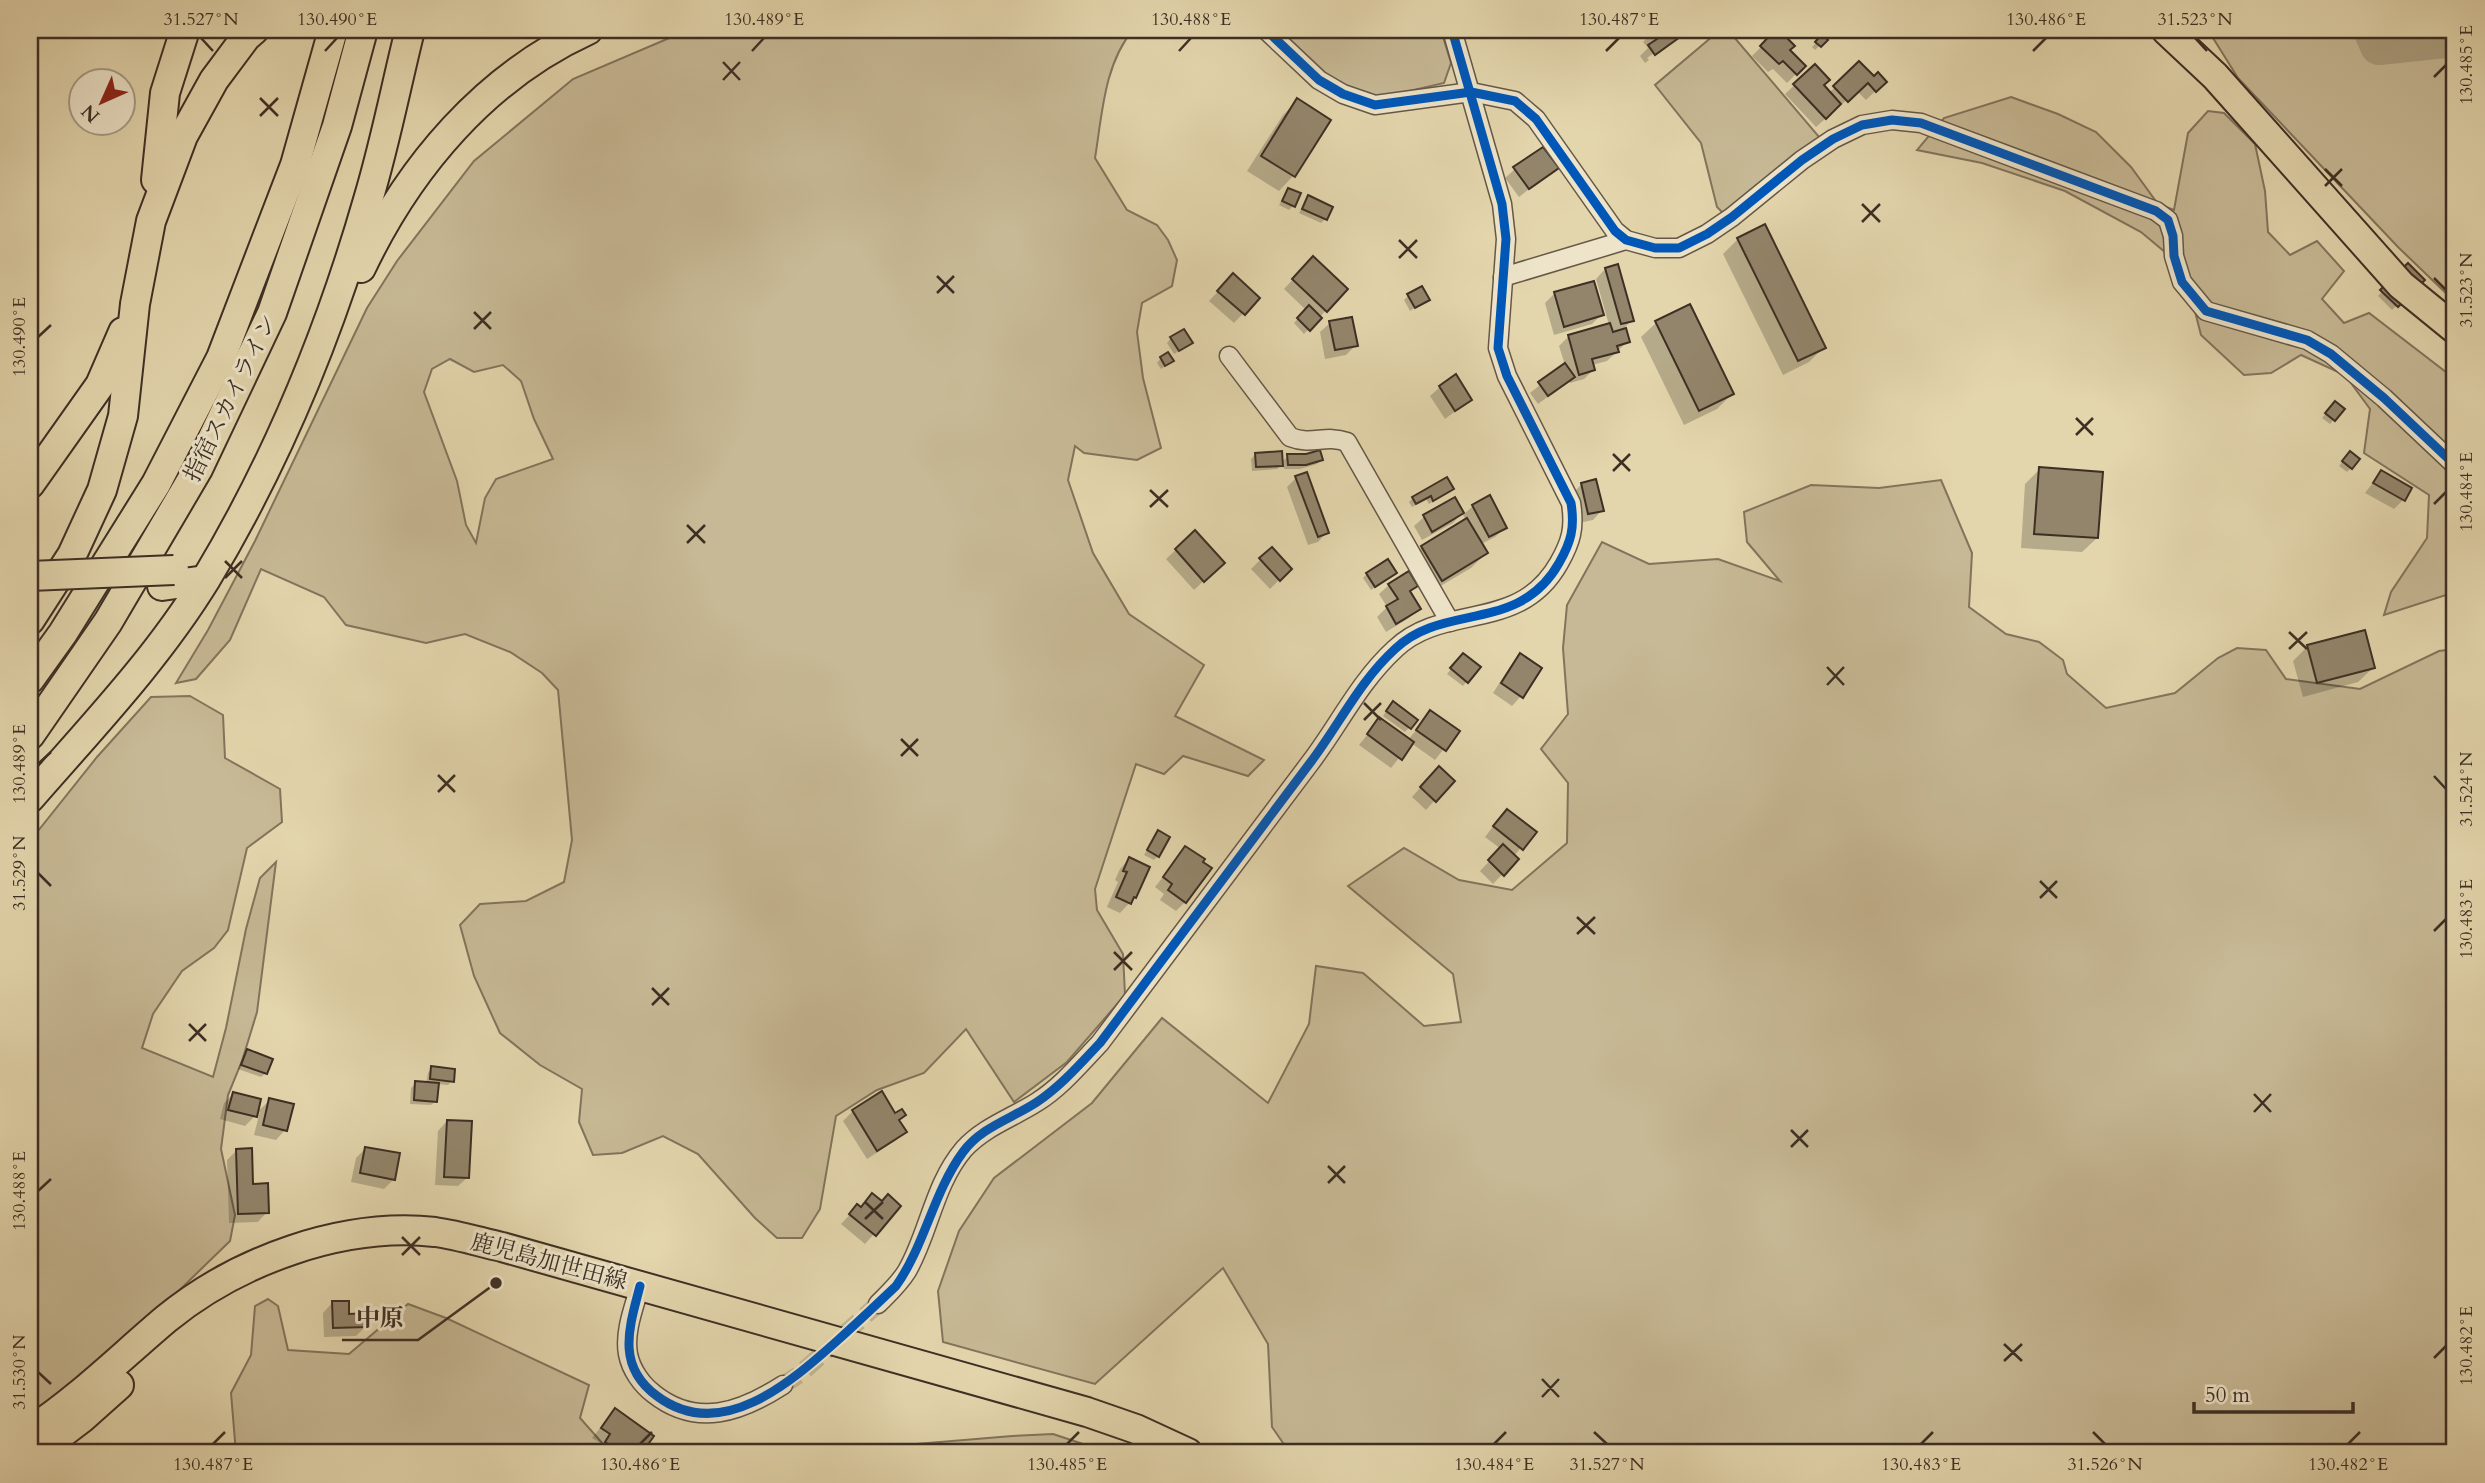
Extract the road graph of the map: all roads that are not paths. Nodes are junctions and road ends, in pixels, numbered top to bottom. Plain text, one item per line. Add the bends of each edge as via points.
1 (185, 30) edge
2 (254, 30) edge
3 (410, 30) edge
4 (588, 30) edge
5 (1266, 30) edge
6 (1452, 30) edge
7 (2166, 30) edge
8 (362, 33) edge
9 (332, 35) edge
10 (1471, 92) junction
11 (151, 221) junction
12 (1626, 240) junction
13 (1503, 277) junction
14 (135, 304) junction
15 (2455, 329) edge
16 (318, 351) junction
17 (1229, 356) dead end
18 (2455, 464) edge
19 (30, 484) edge
20 (30, 576) edge
21 (168, 578) junction
22 (205, 580) junction
23 (30, 595) edge
24 (30, 620) edge
25 (1450, 622) junction
26 (30, 679) edge
27 (30, 735) edge
28 (30, 798) edge
29 (640, 1286) junction
30 (878, 1304) tunnel mouth
31 (168, 1318) junction
32 (783, 1385) tunnel mouth
33 (30, 1431) edge
34 (36, 1453) edge
35 (1188, 1453) edge

1 - 11 main road via 165,93
2 - 11 main road via 214,80 184,136
3 - 16 main road via 369,200
4 - 16 main road via 526,64 451,131 375,239
5 - 10 street via 1319,80 1375,105
6 - 10 street
7 - 15 main road via 2215,76 2401,285
8 - 27 main road, 指宿スカイライン via 337,126 272,313 198,469 108,622
9 - 26 main road, 指宿スカイライン via 295,165 221,358 156,484
10 - 12 street via 1515,101 1536,119
10 - 13 street via 1502,204 1506,239
11 - 14 main road
12 - 13 street
12 - 18 street via 1679,248 1732,218 1833,139 1862,125 1892,120 1920,123 2156,211 2168,220 2182,282 2206,311 2307,340 2331,354
13 - 25 street via 1498,348 1507,376 1571,503 1574,522 1568,548 1538,591 1495,612
14 - 19 main road via 100,385
14 - 24 main road via 122,416 102,490 72,555
16 - 22 main road via 275,452
17 - 25 street via 1290,437 1304,442 1333,437 1347,442
20 - 21 main road, bridge
21 - 22 main road
21 - 23 main road
22 - 28 main road via 154,654
25 - 30 street via 1400,643 1375,667 1319,751 1100,1043 1038,1102 987,1129 964,1149 937,1196 908,1269
29 - 31 main road, 鹿児島加世田線 via 436,1232 363,1232 248,1266
29 - 32 street via 629,1326 628,1355 639,1380 667,1404 693,1413 717,1413 740,1409
29 - 35 main road, 鹿児島加世田線 via 1087,1412
31 - 33 main road, 鹿児島加世田線 via 105,1375
31 - 34 main road via 137,1368

